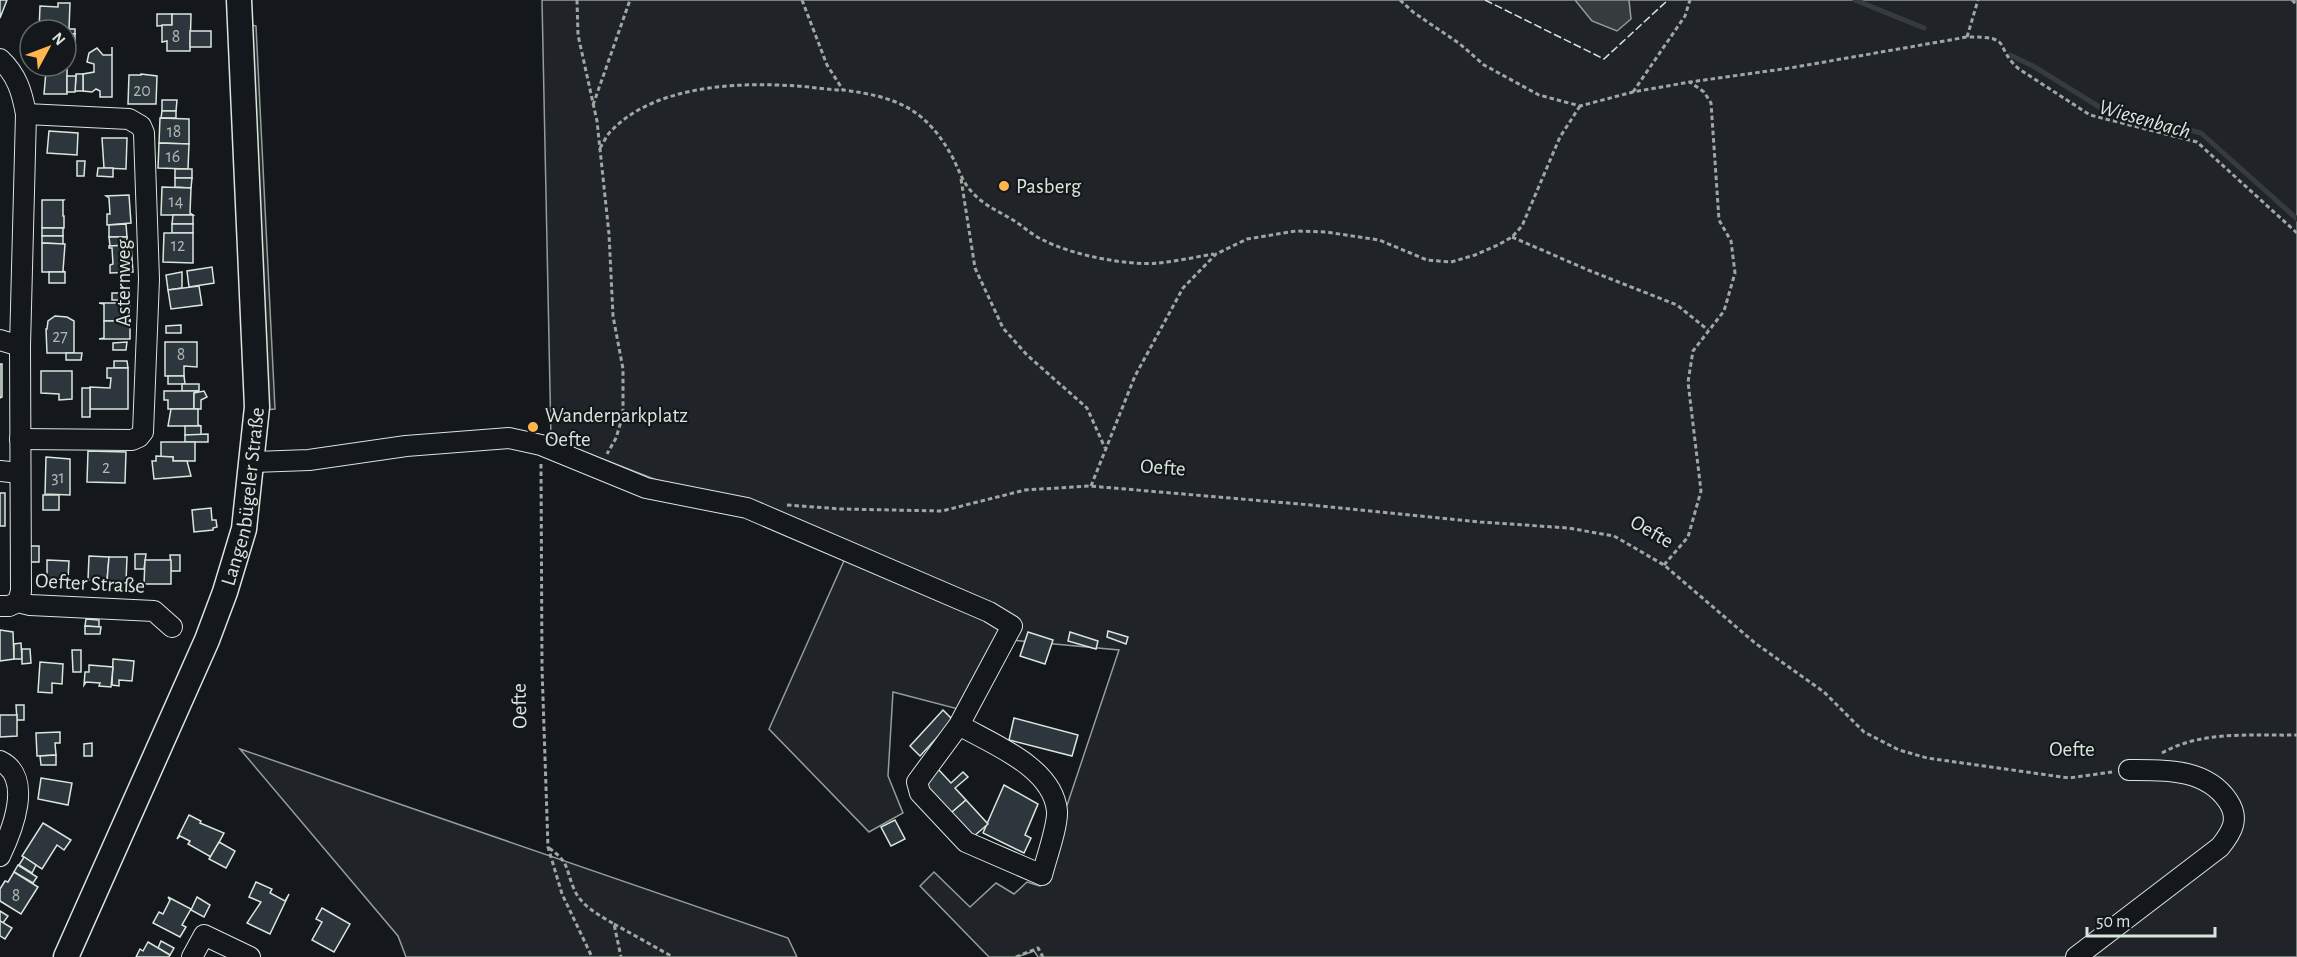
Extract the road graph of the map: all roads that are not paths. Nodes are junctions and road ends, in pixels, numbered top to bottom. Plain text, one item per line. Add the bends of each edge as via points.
1 (238, 0) edge
2 (0, 59) edge
3 (26, 114) junction
4 (0, 340) edge
5 (20, 346) junction
6 (20, 439) junction
7 (253, 462) junction
8 (0, 471) edge
9 (20, 473) junction
10 (9, 604) edge
11 (172, 627) dead end
12 (959, 725) junction
13 (0, 761) edge
14 (2129, 771) road end
15 (0, 856) edge
16 (66, 957) edge
17 (192, 957) edge
18 (250, 957) edge
19 (2076, 957) edge

1 - 7 main road, Langenbügeler Straße via 257,407
2 - 3 street via 21,89
3 - 5 street
3 - 6 street, Asternweg via 129,119 141,126 149,279 143,432 139,437
4 - 5 street
5 - 6 street
6 - 9 street
7 - 12 street via 309,460 509,438 541,445 646,488 747,508 981,608 1012,626
7 - 16 main road, Langenbügeler Straße via 244,529 222,602
8 - 9 street
9 - 10 street via 21,591
10 - 11 street, Oefter Straße via 154,610
12 - 12 street via 917,782 920,793 966,842 1042,875 1057,811 1047,782 1027,764
13 - 15 street via 9,765 17,780 13,828
14 - 19 street via 2162,770 2210,782 2229,803 2235,821 2232,832 2220,847
17 - 18 street via 204,935

